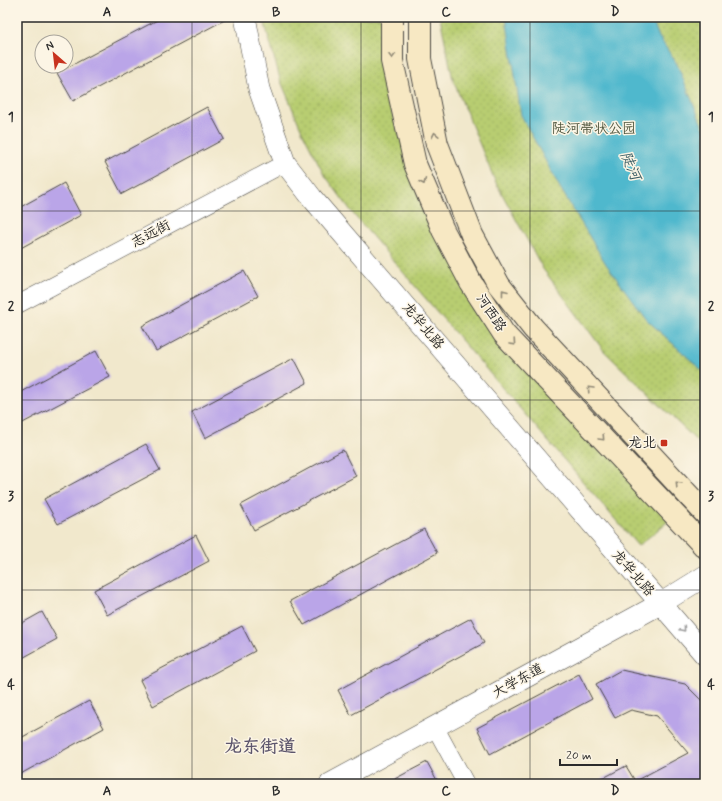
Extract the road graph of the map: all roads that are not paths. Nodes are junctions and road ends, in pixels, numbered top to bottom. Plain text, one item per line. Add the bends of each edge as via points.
1 (245, 17) edge
2 (392, 17) edge
3 (420, 17) edge
4 (285, 163) junction
5 (17, 305) edge
6 (705, 513) edge
7 (705, 547) edge
8 (705, 576) edge
9 (660, 604) junction
10 (705, 655) edge
11 (435, 727) junction
12 (330, 784) edge
13 (466, 784) edge

1 - 4 street, 龙华北路 via 260,89
2 -> 7 main road, 河西路 via 392,61 415,164 443,230 471,284 504,334
6 -> 3 main road, 河西路 via 533,328 499,285 472,235 437,144 420,60
4 - 5 street, 志远街
4 - 9 street, 龙华北路 via 312,198
8 - 9 street, 大学东道
9 -> 10 street, 龙华北路
9 - 11 street, 大学东道
11 - 12 street, 大学东道
11 - 13 street

